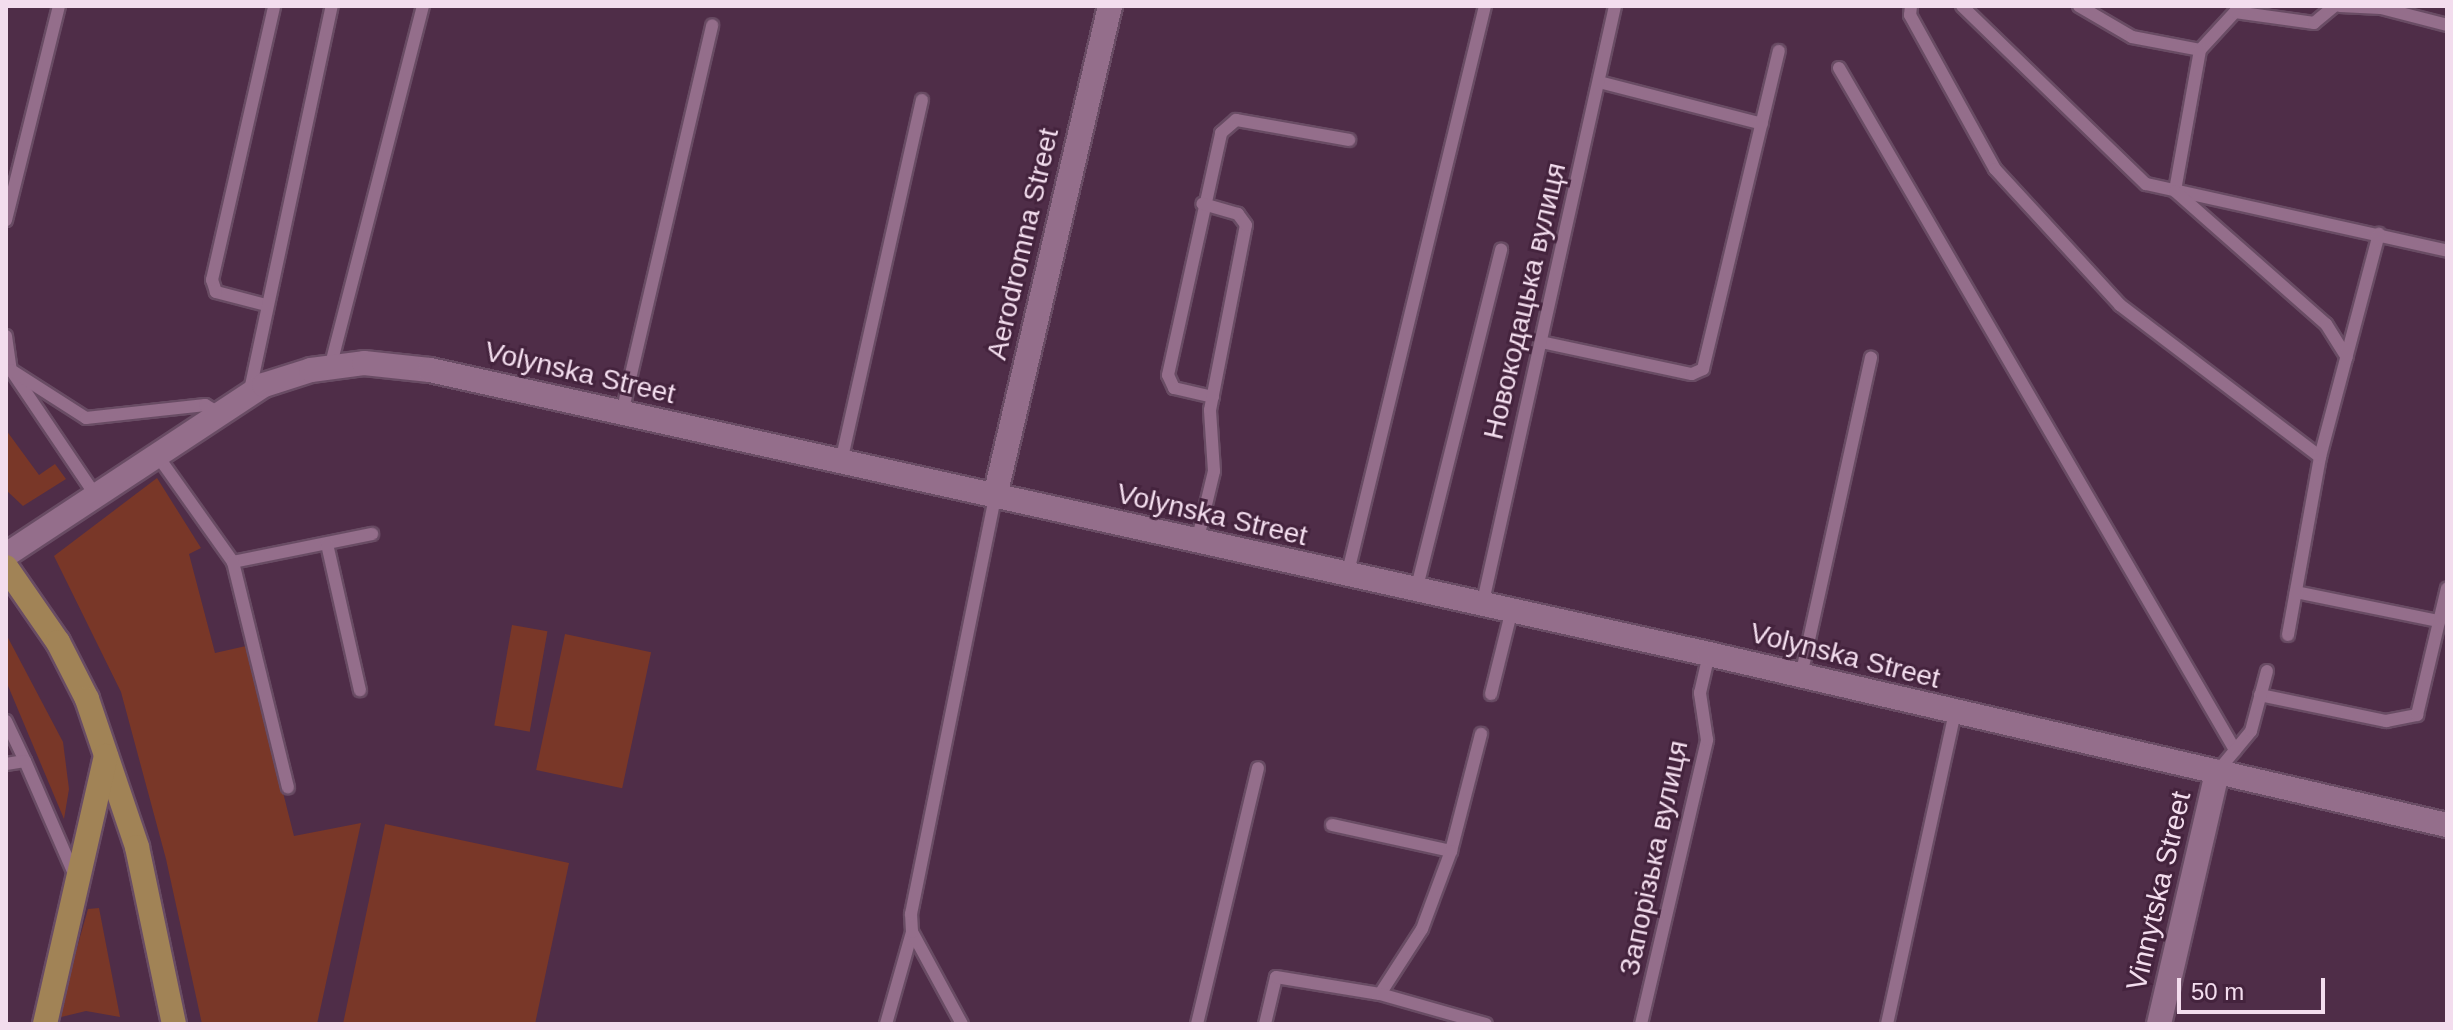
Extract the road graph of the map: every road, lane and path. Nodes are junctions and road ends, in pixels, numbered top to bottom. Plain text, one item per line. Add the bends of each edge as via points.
1 (59, 6) edge
2 (274, 6) edge
3 (332, 6) edge
4 (423, 6) edge
5 (1110, 6) edge
6 (1485, 6) edge
7 (1615, 6) edge
8 (1911, 6) edge
9 (1962, 6) edge
10 (2079, 6) edge
11 (2334, 6) edge
12 (2340, 6) edge
13 (712, 25) dead end
14 (2447, 25) edge
15 (2200, 50) junction
16 (1779, 51) dead end
17 (1839, 68) dead end
18 (1599, 82) junction
19 (922, 100) dead end
20 (1762, 124) junction
21 (1349, 140) dead end
22 (2175, 191) junction
23 (1202, 204) junction
24 (6, 220) edge
25 (2379, 234) junction
26 (1501, 249) dead end
27 (2447, 251) edge
28 (266, 305) junction
29 (6, 336) edge
30 (1541, 342) junction
31 (2347, 357) junction
32 (1871, 358) dead end
33 (330, 368) junction
34 (11, 370) junction
35 (249, 395) junction
36 (1213, 397) junction
37 (219, 413) junction
38 (622, 413) junction
39 (157, 455) junction
40 (2320, 457) junction
41 (841, 462) junction
42 (96, 496) junction
43 (995, 496) junction
44 (372, 534) dead end
45 (1197, 542) junction
46 (327, 544) junction
47 (6, 555) edge
48 (233, 562) junction
49 (6, 567) edge
50 (1347, 576) junction
51 (2447, 588) edge
52 (1416, 591) junction
53 (2296, 592) junction
54 (1482, 606) junction
55 (1511, 613) junction
56 (2439, 621) junction
57 (2288, 635) dead end
58 (1709, 654) junction
59 (2267, 671) dead end
60 (1801, 676) junction
61 (360, 690) dead end
62 (1491, 694) dead end
63 (2260, 695) junction
64 (1955, 713) junction
65 (6, 721) edge
66 (1481, 734) dead end
67 (2235, 750) junction
68 (107, 754) junction
69 (25, 761) junction
70 (6, 764) edge
71 (1258, 768) dead end
72 (2217, 772) junction
73 (288, 787) dead end
74 (1332, 825) dead end
75 (2447, 825) edge
76 (1451, 851) junction
77 (79, 885) junction
78 (912, 932) junction
79 (1380, 994) junction
80 (45, 1024) edge
81 (174, 1024) edge
82 (886, 1024) edge
83 (962, 1024) edge
84 (1197, 1024) edge
85 (1265, 1024) edge
86 (1486, 1024) edge
87 (1641, 1024) edge
88 (1887, 1024) edge
89 (2159, 1024) edge

1 - 24 lane
2 - 28 lane via 212,280 216,292
3 - 28 lane
4 - 33 lane
5 - 43 street, Aerodromna Street
6 - 50 lane
7 - 18 lane, Новокодацька вулиця
8 - 40 lane via 1910,15 1995,169 2120,305
9 - 22 lane via 2146,184
10 - 15 lane via 2132,37
11 - 15 lane via 2314,23 2235,12
12 - 14 lane via 2381,8
13 - 38 lane
15 - 22 lane
16 - 20 lane
17 - 67 lane
18 - 20 lane
18 - 30 lane, Новокодацька вулиця
19 - 41 lane
20 - 30 lane via 1699,374
21 - 23 lane via 1236,120 1227,124 1215,145
22 - 25 lane
22 - 31 lane via 2326,324
23 - 36 lane via 1238,214 1246,225
23 - 36 lane via 1168,375 1174,388
25 - 27 lane
25 - 31 lane
26 - 52 lane
28 - 35 lane
29 - 34 lane
30 - 54 lane, Новокодацька вулиця
31 - 40 lane
32 - 60 lane
33 - 35 street, Volynska Street via 264,385
33 - 38 street, Volynska Street via 364,363 430,370
34 - 37 lane via 86,418 205,405
34 - 42 lane
35 - 37 street, Volynska Street
36 - 45 lane via 1214,471
37 - 39 street, Volynska Street
38 - 41 street, Volynska Street
39 - 42 street, Volynska Street
39 - 48 lane
40 - 53 lane
41 - 43 street, Volynska Street
42 - 47 street, Volynska Street
43 - 45 street, Volynska Street
43 - 78 lane via 911,914
44 - 46 lane
45 - 50 street, Volynska Street
46 - 48 lane
46 - 61 lane
48 - 73 lane
49 - 68 main road via 58,642
50 - 52 street, Volynska Street
51 - 56 lane
52 - 54 street, Volynska Street
53 - 56 lane
53 - 57 lane
54 - 55 street, Volynska Street
55 - 58 street, Volynska Street
55 - 62 lane
56 - 63 lane via 2417,715 2386,721
58 - 60 street, Volynska Street
58 - 87 lane, Запорізька вулиця via 1700,693 1707,740
59 - 63 lane
60 - 64 street, Volynska Street
63 - 67 lane via 2251,731
64 - 72 street, Volynska Street
64 - 88 lane
65 - 69 lane
66 - 76 lane
67 - 72 lane
68 - 77 main road
68 - 81 main road via 137,847
69 - 70 lane
69 - 77 lane
71 - 84 lane
72 - 75 street, Volynska Street
72 - 89 street, Vinnytska Street
74 - 76 lane
76 - 79 lane via 1422,929
77 - 80 main road
78 - 82 lane
78 - 83 lane
79 - 85 lane via 1276,977
79 - 86 lane

